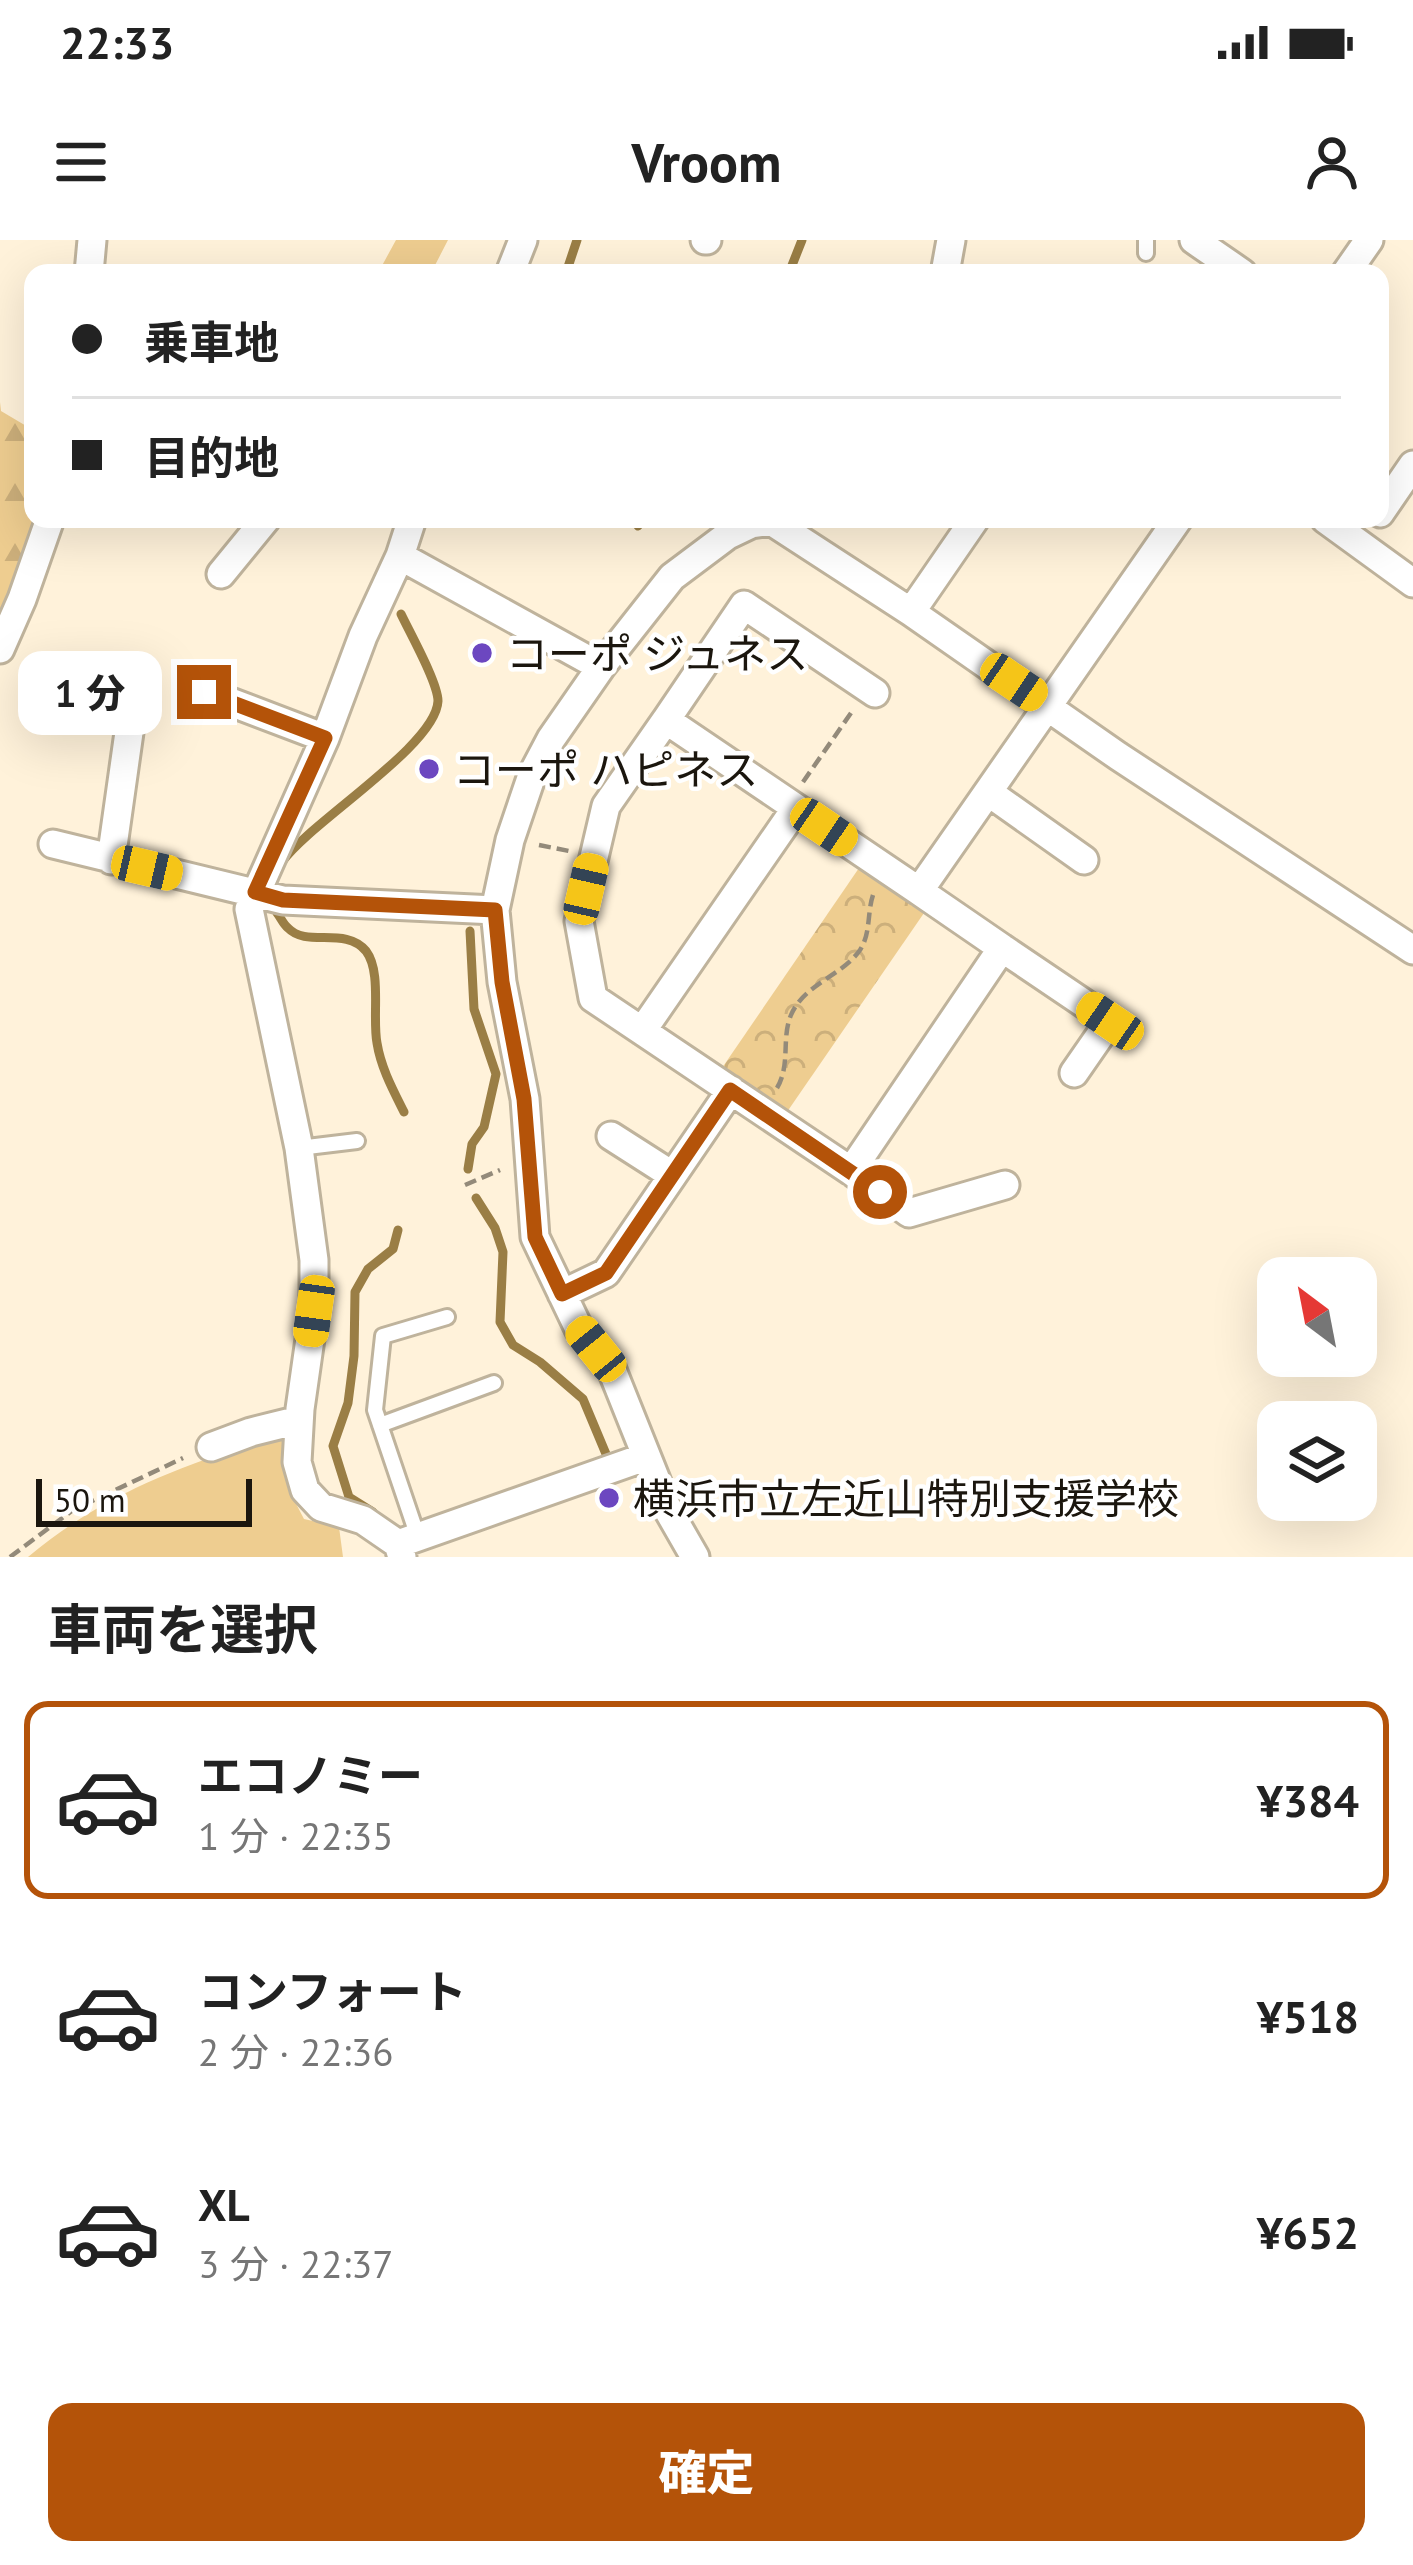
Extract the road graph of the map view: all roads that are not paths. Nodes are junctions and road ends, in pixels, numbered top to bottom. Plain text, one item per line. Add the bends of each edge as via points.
1 (502, 240) edge
2 (1194, 240) edge
3 (515, 260) edge
4 (1229, 264) edge
5 (1413, 465) edge
6 (1389, 500) edge
7 (47, 528) edge
8 (259, 528) edge
9 (409, 528) edge
10 (743, 528) edge
11 (782, 528) edge
12 (969, 528) edge
13 (1172, 528) edge
14 (1337, 528) edge
15 (1370, 528) edge
16 (1359, 544) junction
17 (400, 556) junction
18 (221, 574) dead end
19 (1413, 583) edge
20 (910, 612) junction
21 (0, 649) edge
22 (601, 667) junction
23 (872, 690) road end
24 (204, 692) dead end
25 (133, 704) dead end
26 (1048, 706) junction
27 (667, 720) junction
28 (325, 738) junction
29 (988, 792) junction
30 (796, 808) junction
31 (53, 844) dead end
32 (111, 860) junction
33 (1084, 860) dead end
34 (919, 891) junction
35 (255, 892) junction
36 (495, 910) junction
37 (1003, 948) junction
38 (1413, 950) edge
39 (642, 1030) junction
40 (1075, 1073) dead end
41 (730, 1090) junction
42 (611, 1136) dead end
43 (357, 1141) dead end
44 (299, 1148) junction
45 (851, 1171) junction
46 (672, 1175) junction
47 (1005, 1185) dead end
48 (562, 1294) junction
49 (447, 1317) dead end
50 (494, 1383) dead end
51 (299, 1420) junction
52 (380, 1425) junction
53 (211, 1447) road end
54 (645, 1457) junction
55 (406, 1546) edge
56 (695, 1557) edge

1 - 3 street
2 - 4 street
5 - 6 street
7 - 21 street
8 - 18 street
9 - 17 street
10 - 22 street via 672,577
11 - 20 street
12 - 20 street
13 - 26 street
14 - 16 street
15 - 16 street
16 - 19 street
17 - 22 street
17 - 28 street
20 - 26 street
22 - 36 street via 532,776
23 - 27 street via 744,605
24 - 28 street
25 - 32 street
26 - 29 street
26 - 38 street
27 - 30 street
27 - 39 street via 606,806 579,921 593,998
28 - 35 street
29 - 33 street
29 - 34 street
30 - 34 street
30 - 39 street
31 - 32 street
32 - 35 street
34 - 37 street
35 - 36 street
35 - 44 street via 249,909
36 - 48 street via 535,1237
37 - 40 street via 1110,1021
37 - 45 street
39 - 41 street
41 - 45 street
41 - 46 street
42 - 46 street
43 - 44 lane
44 - 51 street via 314,1260
45 - 47 street via 909,1213
46 - 48 street via 606,1273
48 - 54 street via 612,1370
49 - 52 lane via 383,1336
50 - 52 lane
51 - 53 street
51 - 55 street via 297,1462 320,1508 363,1520
52 - 55 lane
54 - 55 street
54 - 56 street

